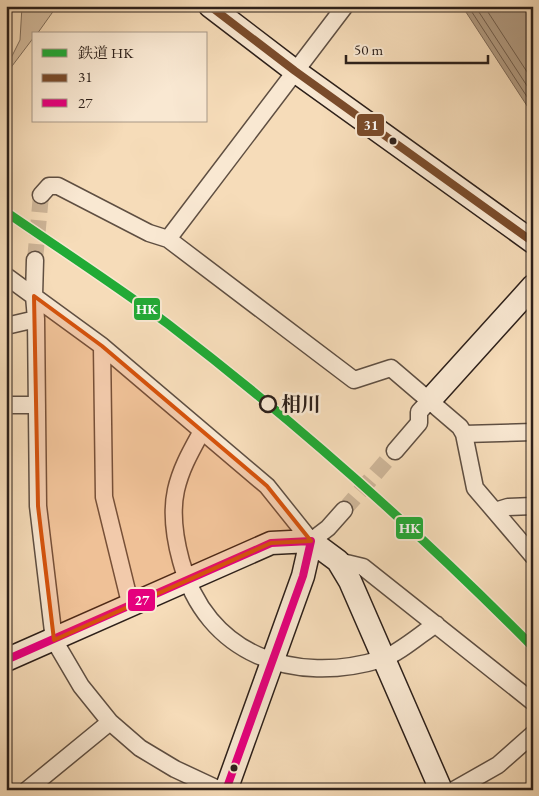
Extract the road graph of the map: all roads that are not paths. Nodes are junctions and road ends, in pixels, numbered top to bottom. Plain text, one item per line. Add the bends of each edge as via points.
1 (210, 6) edge
2 (345, 6) edge
3 (295, 71) junction
4 (40, 195) dead end
5 (168, 239) junction
6 (533, 242) edge
7 (35, 260) tunnel mouth
8 (6, 276) edge
9 (533, 286) edge
10 (34, 296) junction
11 (36, 319) junction
12 (6, 326) edge
13 (102, 346) junction
14 (428, 401) junction
15 (6, 405) edge
16 (37, 405) junction
17 (202, 431) junction
18 (533, 432) edge
19 (464, 434) junction
20 (396, 451) tunnel mouth
21 (533, 506) edge
22 (344, 510) tunnel mouth
23 (495, 511) junction
24 (311, 541) junction
25 (533, 556) edge
26 (338, 561) junction
27 (186, 581) junction
28 (131, 606) junction
29 (436, 624) junction
30 (54, 640) junction
31 (384, 659) junction
32 (6, 660) edge
33 (272, 661) junction
34 (533, 702) edge
35 (110, 722) junction
36 (533, 734) edge
37 (27, 790) edge
38 (220, 790) edge
39 (226, 790) edge
40 (441, 790) edge
41 (454, 790) edge

1 - 3 street
2 - 3 street
3 - 5 street
3 - 6 street
4 - 5 street via 48,186 58,186 149,233
5 - 14 street via 354,380 391,368
7 - 10 street
8 - 10 street
9 - 14 street
10 - 11 street
10 - 13 street
11 - 12 street
11 - 16 street
13 - 17 street
13 - 28 street via 104,497
14 - 19 street
14 - 20 street via 419,412 419,423
15 - 16 street
16 - 30 street via 38,506
17 - 24 street via 268,486
17 - 27 street via 183,465 176,492 174,520
18 - 19 street
19 - 23 street via 474,488
21 - 23 street
22 - 24 street
23 - 25 street
24 - 26 street
24 - 27 street via 270,543
24 - 33 street via 303,576
26 - 29 street via 363,567
26 - 31 street via 350,580
27 - 28 street
27 - 33 street via 202,609 221,631 243,648
28 - 30 street
29 - 31 street
29 - 34 street
30 - 32 street
30 - 35 street via 81,686
31 - 33 street via 329,669
31 - 40 street
33 - 39 street
35 - 37 street
35 - 38 street via 140,748
36 - 41 street via 498,765

